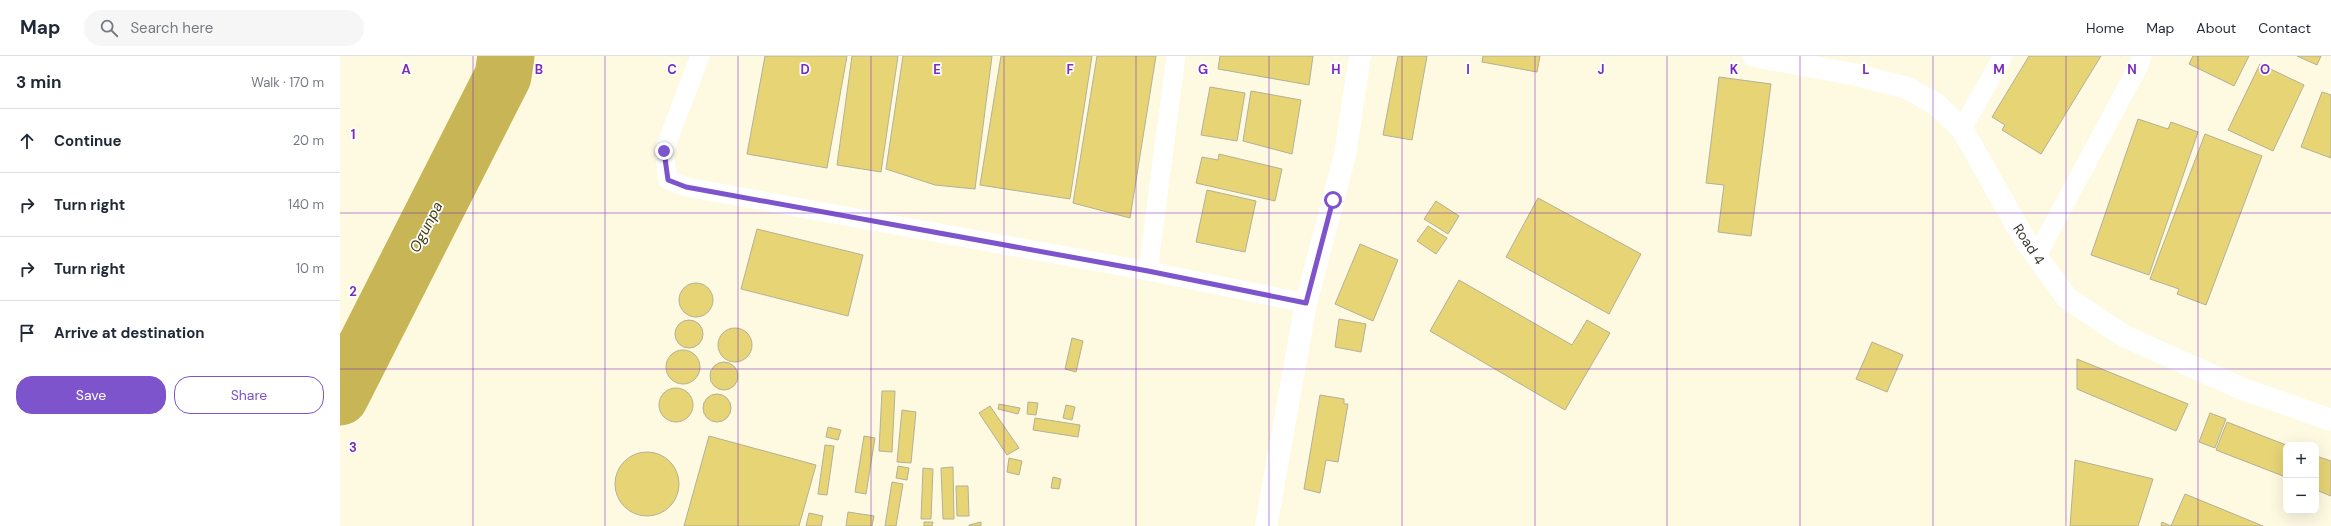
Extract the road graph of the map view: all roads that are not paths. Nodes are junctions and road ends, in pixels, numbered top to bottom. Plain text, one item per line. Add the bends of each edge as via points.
1 (700, 56) edge
2 (1176, 56) edge
3 (1360, 56) edge
4 (1754, 56) edge
5 (2003, 56) edge
6 (2142, 56) edge
7 (1962, 129) junction
8 (2036, 256) junction
9 (1148, 271) junction
10 (1306, 303) junction
11 (2331, 420) edge
12 (1266, 526) edge

1 - 9 lane via 664,151 668,180 686,187
2 - 9 lane
3 - 10 street via 1345,155
4 - 7 street, Road 4 via 1857,75 1907,88 1936,104
5 - 7 lane
6 - 8 lane
7 - 8 street, Road 4
8 - 11 street, Road 4 via 2066,298 2124,336 2240,388
9 - 10 lane
10 - 12 street

